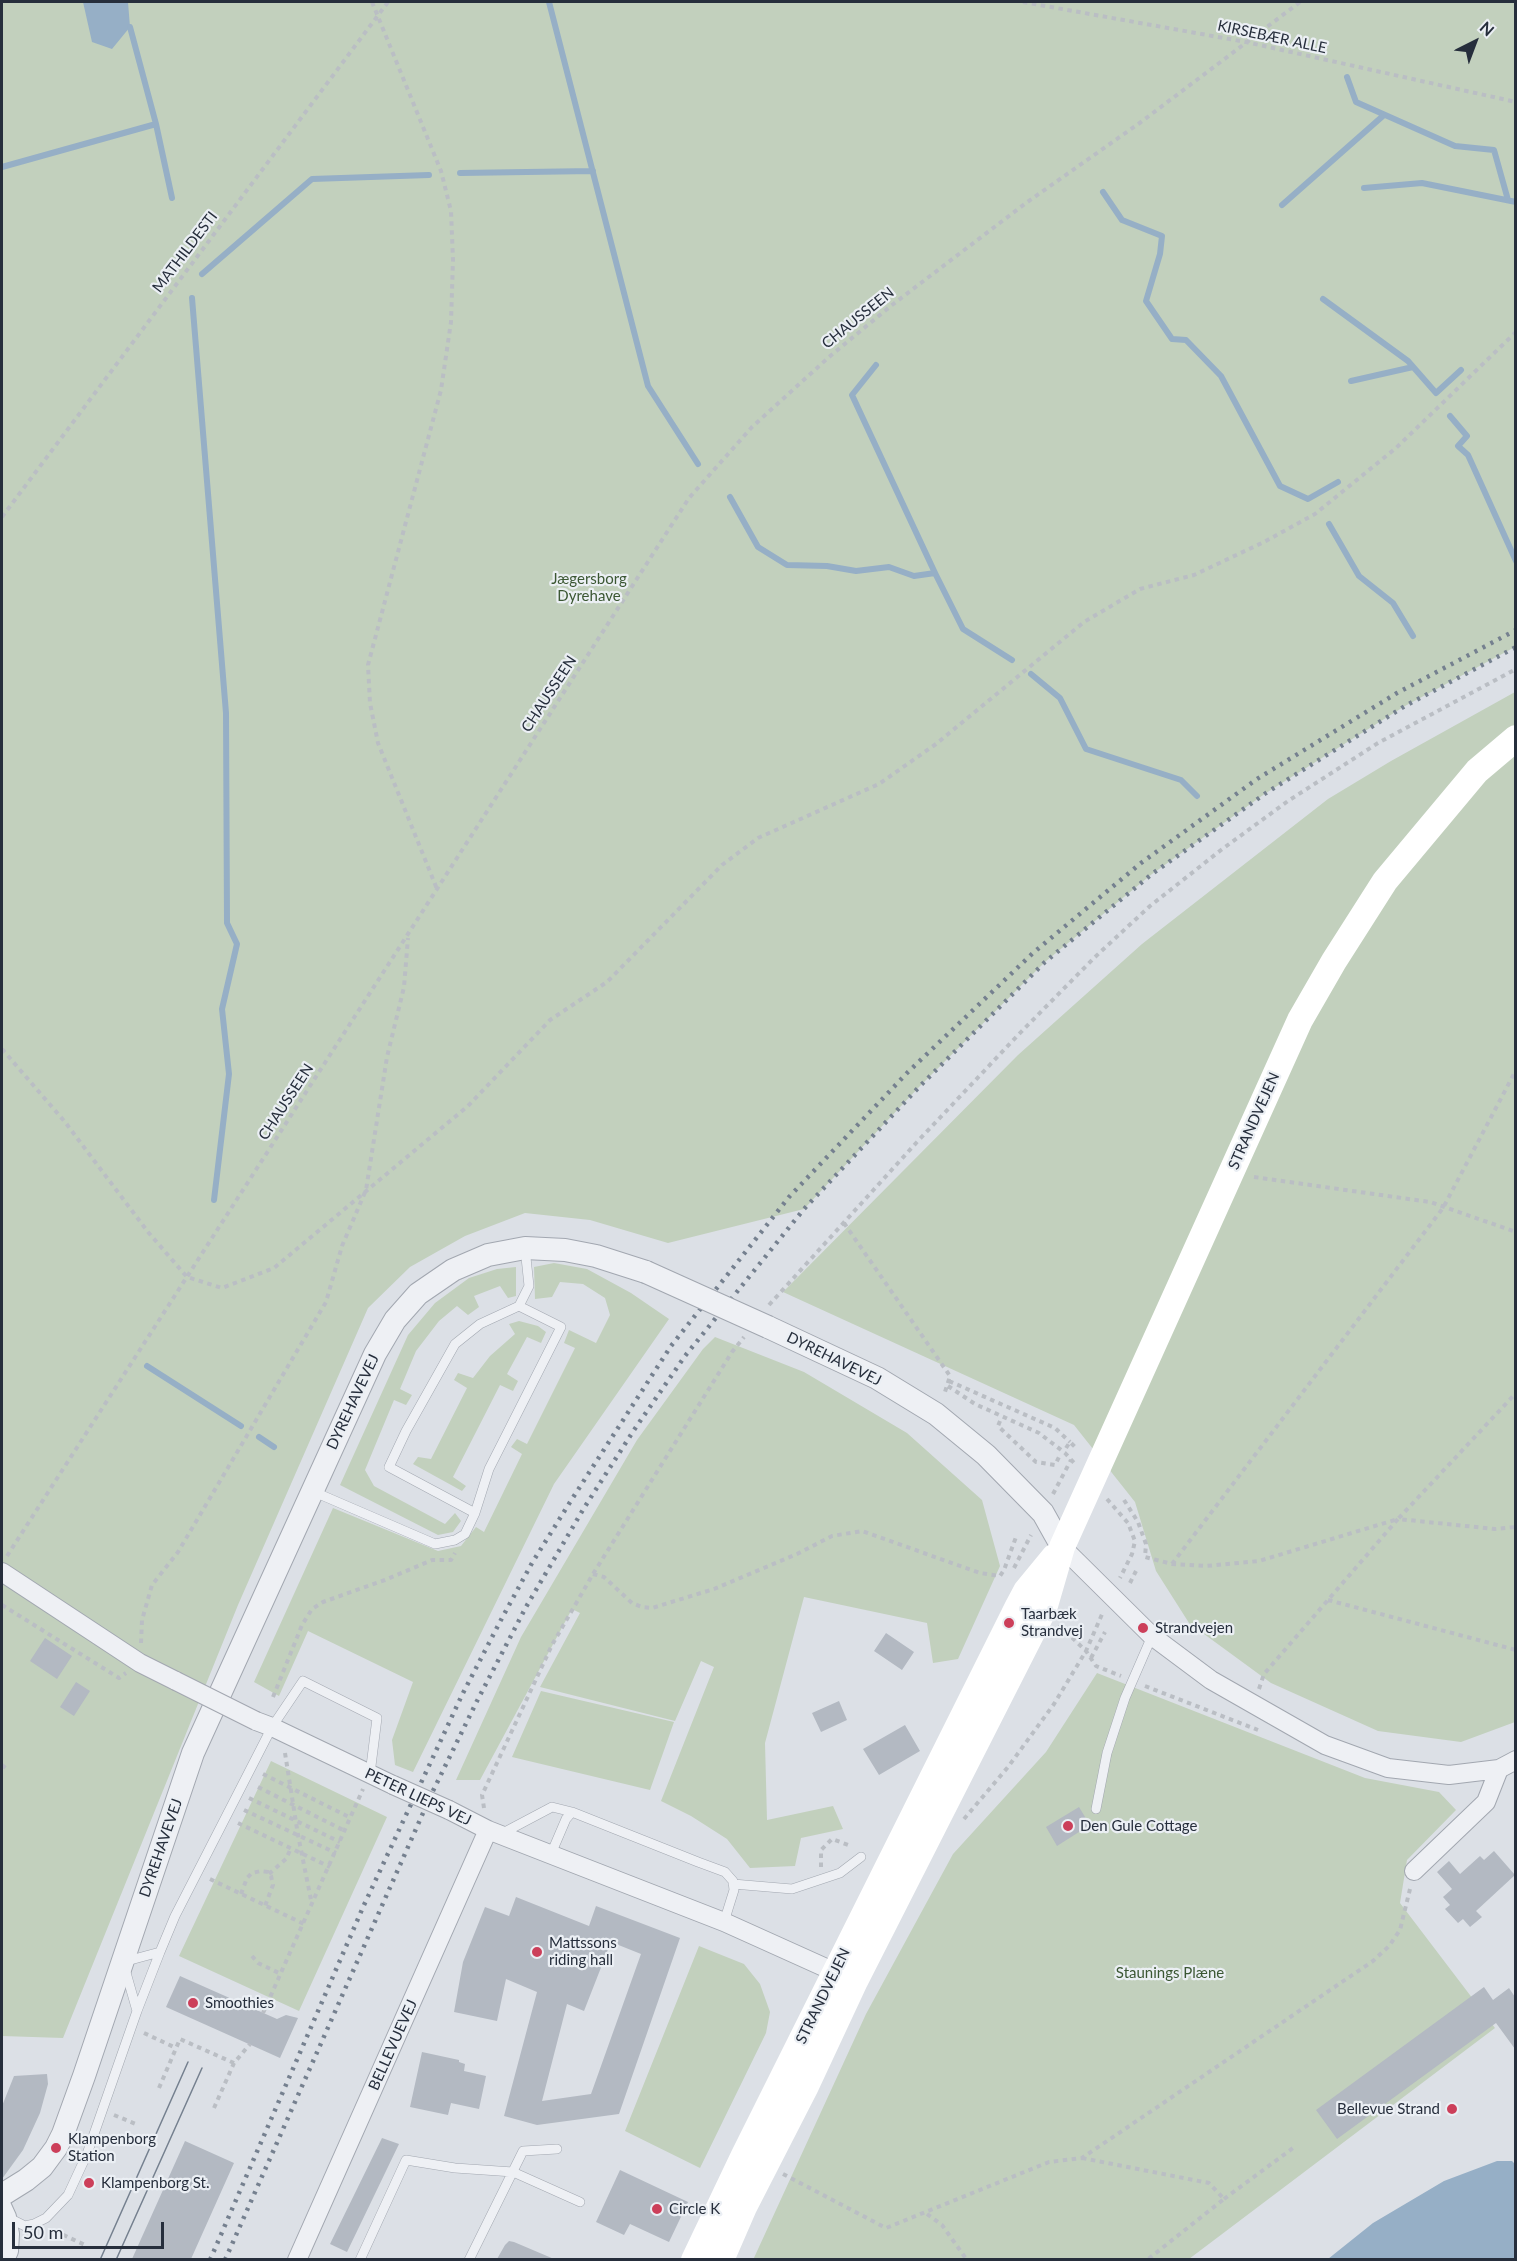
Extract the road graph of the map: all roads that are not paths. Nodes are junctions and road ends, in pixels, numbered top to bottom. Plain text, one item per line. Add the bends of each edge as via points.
1 (1515, 738) edge
2 (525, 1248) junction
3 (519, 1306) junction
4 (312, 1491) junction
5 (474, 1513) junction
6 (1062, 1547) junction
7 (2, 1572) edge
8 (1152, 1636) junction
9 (270, 1726) junction
10 (1515, 1760) edge
11 (1499, 1769) junction
12 (370, 1774) junction
13 (1096, 1809) dead end
14 (572, 1812) junction
15 (494, 1832) junction
16 (551, 1854) junction
17 (861, 1857) dead end
18 (1414, 1870) road end
19 (734, 1884) junction
20 (724, 1922) junction
21 (160, 1952) junction
22 (123, 1962) junction
23 (845, 1976) junction
24 (137, 2011) junction
25 (557, 2149) dead end
26 (513, 2172) junction
27 (2, 2195) edge
28 (580, 2202) dead end
29 (4, 2212) edge
30 (5, 2259) edge
31 (297, 2259) edge
32 (360, 2259) edge
33 (469, 2259) edge
34 (694, 2259) edge
35 (721, 2259) edge

1 - 6 main road, STRANDVEJEN via 1477,771 1386,881 1300,1020
2 - 3 lane via 530,1286
2 - 4 street, DYREHAVEVEJ via 488,1255 453,1270 418,1294 395,1320 375,1354
2 - 6 street, DYREHAVEVEJ, bridge via 596,1256 768,1317 936,1414 986,1455 1043,1513
3 - 5 lane via 561,1327 489,1469
3 - 5 lane via 480,1324 455,1344 389,1467
4 - 5 lane via 435,1544 455,1540 465,1533
4 - 22 street, DYREHAVEVEJ via 193,1753
6 - 8 street
6 - 23 main road, STRANDVEJEN via 1044,1610
7 - 9 street, PETER LIEPS VEJ, bridge via 140,1663
8 - 11 street via 1211,1680 1325,1745 1388,1768 1449,1775
8 - 13 lane via 1107,1753
9 - 12 street, PETER LIEPS VEJ
9 - 12 lane via 303,1681 377,1718
9 - 21 lane
10 - 11 street
11 - 18 street via 1486,1802
12 - 15 street, PETER LIEPS VEJ, bridge
14 - 15 lane via 552,1807
14 - 16 lane
14 - 19 lane via 725,1872
15 - 16 street, PETER LIEPS VEJ
15 - 31 street, BELLEVUEVEJ
16 - 20 street, PETER LIEPS VEJ
17 - 19 lane via 840,1873 792,1889
19 - 20 lane
20 - 23 street, PETER LIEPS VEJ
21 - 22 lane
21 - 24 lane
22 - 24 lane
22 - 27 street, DYREHAVEVEJ via 56,2148 42,2167
23 - 34 main road, STRANDVEJEN
23 - 35 main road, STRANDVEJEN via 767,2166
24 - 29 lane via 68,2195 34,2224 25,2226
25 - 26 lane via 523,2151
26 - 28 lane
26 - 32 lane via 406,2160
26 - 33 lane
29 - 30 street via 10,2234

